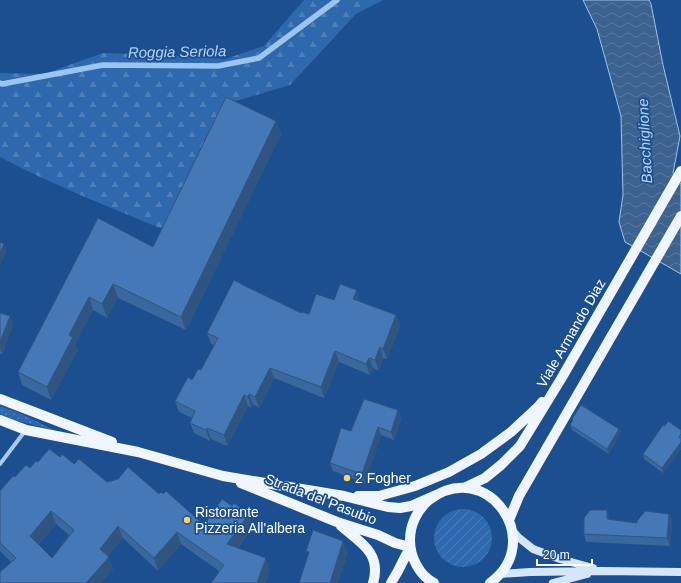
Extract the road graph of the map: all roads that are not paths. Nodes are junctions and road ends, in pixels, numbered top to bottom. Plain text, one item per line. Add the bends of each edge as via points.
1 (681, 170) edge
2 (681, 216) edge
3 (561, 378) junction
4 (0, 399) edge
5 (0, 420) edge
6 (26, 430) junction
7 (138, 452) junction
8 (0, 464) edge
9 (223, 476) junction
10 (464, 488) junction
11 (436, 495) junction
12 (344, 496) junction
13 (336, 522) junction
14 (511, 525) junction
15 (410, 547) junction
16 (601, 571) junction
17 (681, 572) edge
18 (500, 574) junction
19 (430, 582) edge
20 (373, 583) edge
21 (391, 583) edge
22 (490, 583) edge
23 (553, 583) edge

1 - 3 main road, Viale Armando Diaz
2 - 14 main road via 519,496
3 - 10 main road, Viale Armando Diaz via 520,446 485,478
3 - 12 main road via 538,407 511,432 481,454 449,472 379,496
4 - 7 main road, Strada del Pasubio
5 - 6 main road, Strada del Pasubio
6 - 7 main road, Strada del Pasubio
6 - 8 street
7 - 9 main road, Strada del Pasubio
9 - 12 main road, Strada del Pasubio
9 - 13 main road, Strada del Pasubio
10 - 11 main road, Strada del Pasubio
10 - 14 main road, Strada del Pasubio via 486,494 496,501 504,510
11 - 12 main road, Strada del Pasubio via 400,508
11 - 15 main road, Strada del Pasubio via 424,504 415,517 410,532
13 - 15 main road, Strada del Pasubio
13 - 20 main road via 363,543 373,558 376,567
14 - 16 main road via 518,537 534,549
14 - 18 main road via 513,545 509,561
15 - 19 main road, Strada del Pasubio via 420,572
15 - 21 main road
16 - 17 main road
16 - 18 main road
16 - 23 main road
18 - 22 main road

